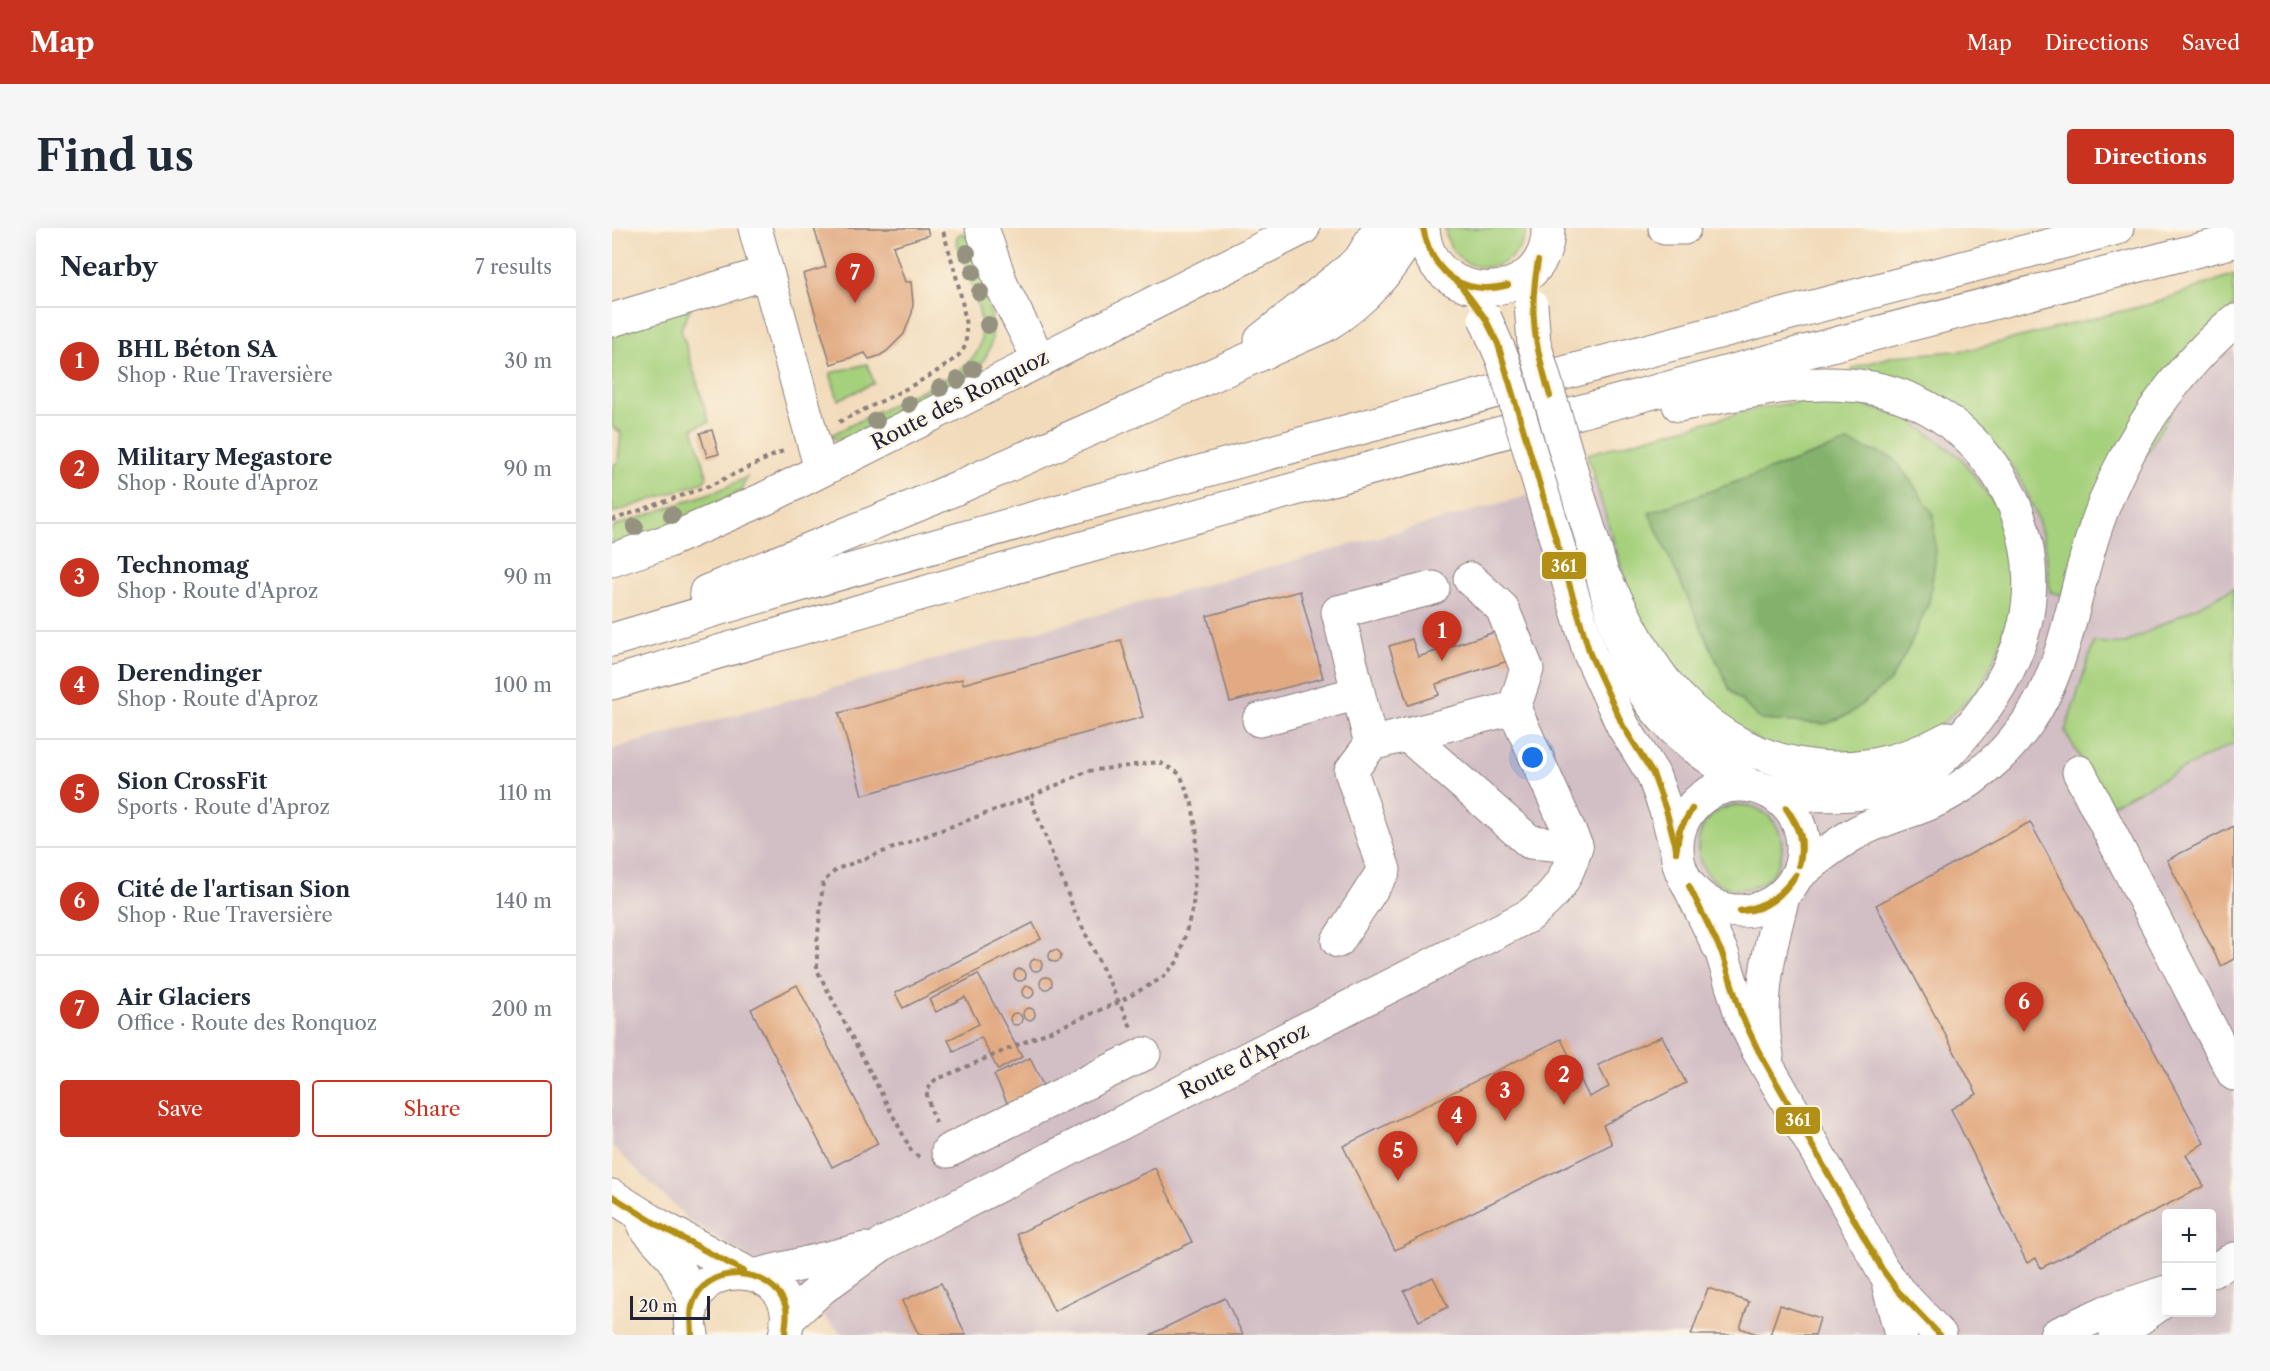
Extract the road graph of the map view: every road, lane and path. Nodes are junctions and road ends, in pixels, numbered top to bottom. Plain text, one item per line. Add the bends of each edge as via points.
1 (755, 228) edge
2 (942, 228) edge
3 (982, 228) edge
4 (1303, 228) edge
5 (1379, 228) edge
6 (1414, 228) edge
7 (1423, 228) edge
8 (1548, 228) edge
9 (1665, 228) edge
10 (1684, 228) edge
11 (2117, 228) edge
12 (2234, 242) edge
13 (1538, 261) junction
14 (767, 273) junction
15 (1458, 282) junction
16 (612, 320) edge
17 (2234, 321) edge
18 (1040, 361) junction
19 (1202, 379) junction
20 (812, 436) junction
21 (1397, 460) junction
22 (821, 470) junction
23 (612, 520) edge
24 (612, 560) edge
25 (1602, 571) junction
26 (1470, 579) dead end
27 (1433, 588) dead end
28 (612, 630) edge
29 (612, 640) edge
30 (612, 683) edge
31 (1358, 693) junction
32 (1514, 708) junction
33 (1259, 720) dead end
34 (1976, 720) junction
35 (1407, 735) junction
36 (1371, 744) junction
37 (2079, 772) dead end
38 (1758, 789) junction
39 (1030, 796) junction
40 (1576, 846) junction
41 (1676, 848) junction
42 (1791, 884) junction
43 (1689, 886) junction
44 (1338, 941) dead end
45 (1119, 1002) junction
46 (1144, 1054) dead end
47 (2234, 1074) edge
48 (1780, 1090) junction
49 (948, 1151) junction
50 (615, 1198) edge
51 (881, 1245) junction
52 (2234, 1259) edge
53 (2216, 1268) edge
54 (1882, 1269) junction
55 (750, 1273) junction
56 (2162, 1293) edge
57 (2162, 1302) edge
58 (687, 1321) edge
59 (789, 1328) edge
60 (1902, 1335) edge
61 (1940, 1335) edge
62 (2056, 1335) edge
63 (2116, 1335) edge

1 - 14 main road
2 - 20 path via 961,298 967,334 964,349 946,366
3 - 18 main road via 1002,286
4 - 18 main road, Route des Ronquoz
5 - 19 main road via 1362,257 1332,285 1234,360
6 - 19 main road via 1378,282 1342,315
7 - 15 main road via 1428,252 1446,275
8 - 13 main road
9 - 10 main road
11 - 29 main road via 1490,391
12 - 21 main road
13 - 15 main road via 1518,282 1501,288 1472,287
13 - 25 main road, bridge via 1531,305 1534,343
14 - 16 main road
14 - 20 main road
15 - 41 main road, bridge via 1485,318 1503,360 1590,654 1623,726 1653,774
17 - 42 main road via 2176,381 2121,467 2094,530 2055,669 2038,706 2019,734 1987,768 1961,787 1856,833
18 - 22 main road, Route des Ronquoz
19 - 28 main road via 854,533
20 - 22 main road
20 - 23 path via 729,478
21 - 30 main road
21 - 34 main road via 1786,387 1836,384 1905,397 1935,412 1973,441 1995,468 2013,502 2026,544 2030,577 2025,622 2000,688
22 - 24 main road, Route des Ronquoz via 731,514
25 - 34 main road via 1652,663 1679,699 1716,729 1764,755 1811,768 1869,766 1926,749
25 - 38 main road via 1619,642 1642,690 1698,750
26 - 32 main road via 1502,608 1527,669
27 - 31 main road via 1338,612
31 - 33 main road
31 - 36 main road
32 - 35 main road
32 - 40 main road
34 - 38 main road via 1944,759 1906,782 1850,795
35 - 36 main road
35 - 40 main road via 1530,842
36 - 44 main road via 1351,771 1384,870
37 - 47 main road
38 - 41 main road via 1722,787 1699,800 1682,821
38 - 42 main road via 1780,800 1799,827 1803,851
39 - 45 path via 1074,910
39 - 45 path via 1088,771 1159,762 1180,774 1192,804 1197,834 1193,907 1178,961 1162,978
39 - 49 path via 837,869 823,882 817,970 912,1152 931,1158
40 - 51 main road, Route d'Aproz via 1561,885 1530,915
41 - 43 main road
42 - 43 main road via 1770,903 1753,910 1735,911 1718,908
42 - 48 main road via 1764,991 1768,1061
43 - 48 main road via 1722,953 1747,1031
45 - 49 path via 934,1080 927,1090 930,1107
46 - 49 main road
48 - 54 main road
50 - 55 main road
50 - 58 main road via 674,1259
51 - 55 main road, Route d'Aproz
51 - 59 main road, Route d'Aproz via 822,1288
52 - 53 main road
54 - 60 main road
54 - 61 main road via 1898,1292
55 - 58 main road, Route d'Aproz via 719,1275 709,1282
55 - 59 main road via 766,1279 779,1293
56 - 62 main road via 2106,1312
57 - 63 main road

